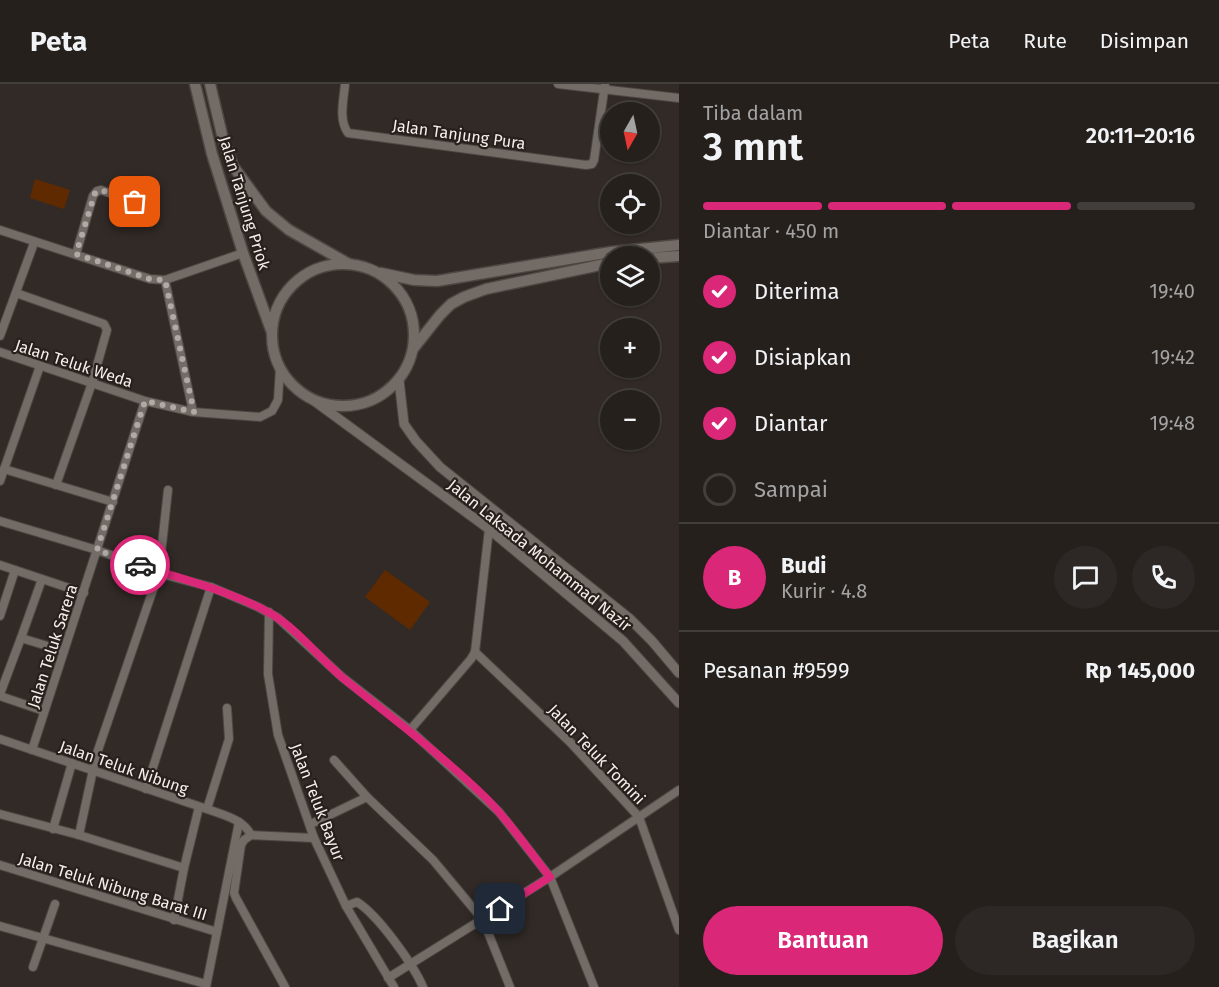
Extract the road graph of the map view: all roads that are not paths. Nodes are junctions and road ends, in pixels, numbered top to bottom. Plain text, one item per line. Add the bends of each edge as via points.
1 (195, 84) edge
2 (210, 84) edge
3 (345, 84) edge
4 (558, 84) edge
5 (605, 86) edge
6 (679, 98) edge
7 (152, 208) dead end
8 (0, 230) edge
9 (34, 243) junction
10 (679, 245) edge
11 (243, 253) junction
12 (76, 254) junction
13 (679, 256) edge
14 (660, 257) edge
15 (349, 264) junction
16 (600, 265) edge
17 (375, 272) junction
18 (165, 280) junction
19 (16, 293) junction
20 (272, 330) junction
21 (0, 336) edge
22 (413, 349) junction
23 (0, 352) edge
24 (40, 366) junction
25 (280, 368) junction
26 (399, 380) junction
27 (92, 383) junction
28 (313, 400) junction
29 (145, 401) junction
30 (194, 412) junction
31 (4, 469) junction
32 (0, 482) edge
33 (56, 485) junction
34 (168, 489) dead end
35 (113, 502) junction
36 (0, 521) edge
37 (489, 529) junction
38 (97, 550) junction
39 (0, 565) edge
40 (15, 570) junction
41 (159, 572) junction
42 (42, 579) junction
43 (211, 587) junction
44 (84, 592) junction
45 (269, 612) junction
46 (0, 616) edge
47 (21, 638) junction
48 (64, 651) junction
49 (475, 652) junction
50 (679, 673) edge
51 (0, 695) edge
52 (679, 703) edge
53 (227, 708) dead end
54 (44, 711) junction
55 (410, 730) junction
56 (0, 739) edge
57 (32, 750) junction
58 (334, 760) dead end
59 (72, 763) junction
60 (94, 771) junction
61 (146, 789) junction
62 (679, 790) edge
63 (367, 797) junction
64 (199, 807) junction
65 (207, 809) junction
66 (0, 814) edge
67 (639, 817) junction
68 (239, 822) junction
69 (311, 824) junction
70 (53, 829) junction
71 (79, 835) junction
72 (251, 835) junction
73 (314, 838) junction
74 (0, 865) edge
75 (184, 868) junction
76 (550, 877) junction
77 (55, 904) dead end
78 (346, 906) junction
79 (174, 920) junction
80 (483, 920) junction
81 (0, 926) edge
82 (679, 930) edge
83 (217, 932) junction
84 (43, 938) junction
85 (412, 964) junction
86 (33, 967) dead end
87 (388, 978) junction
88 (206, 986) edge
89 (285, 987) edge
90 (394, 987) edge
91 (423, 987) edge
92 (510, 987) edge
93 (594, 987) edge

1 - 11 main road, Jalan Tanjung Priok
2 - 15 main road, Jalan Tanjung Priok via 233,166 266,212 289,230
3 - 5 street, Jalan Tanjung Pura via 342,109 348,133 586,165 594,160
4 - 5 street
5 - 6 street
7 - 12 street via 101,190 97,192
8 - 9 street
9 - 12 street
9 - 19 street
10 - 17 main road via 610,252 437,281
11 - 18 street
11 - 20 main road, Jalan Tanjung Priok
12 - 18 street via 150,279
13 - 14 main road
15 - 17 main road
15 - 20 main road via 321,267 297,281 279,303
16 - 22 main road via 464,297 440,315
17 - 22 main road via 396,288 407,304 414,323
18 - 30 street
19 - 21 street
19 - 27 street via 104,324 107,334
20 - 25 main road
22 - 26 main road
23 - 24 street, Jalan Teluk Weda
24 - 27 street, Jalan Teluk Weda
24 - 31 street
25 - 28 main road via 297,389
25 - 30 street, Jalan Teluk Weda via 278,400 266,415
26 - 28 main road via 366,403 339,406
26 - 50 street, Jalan Laksada Mohammad Nazir via 404,424 440,467 629,618
27 - 29 street, Jalan Teluk Weda
27 - 33 street
28 - 37 street, Jalan Laksada Mohammad Nazir
29 - 30 street, Jalan Teluk Weda
29 - 35 street, Jalan Teluk Sarera
31 - 32 street
31 - 33 street
33 - 35 street
34 - 41 street
35 - 38 street, Jalan Teluk Sarera
36 - 38 street
37 - 49 street
37 - 52 street, Jalan Laksada Mohammad Nazir via 623,641
38 - 41 street
38 - 44 street, Jalan Teluk Sarera
39 - 40 street
40 - 42 street
40 - 46 street
41 - 43 street
41 - 60 street
42 - 44 street
42 - 47 street
43 - 45 street
43 - 61 street
44 - 48 street, Jalan Teluk Sarera
45 - 55 street
45 - 69 street, Jalan Teluk Bayur via 268,674 274,716
47 - 48 street
47 - 51 street
48 - 54 street, Jalan Teluk Sarera
49 - 55 street
49 - 67 street, Jalan Teluk Tomini via 570,742
51 - 54 street
53 - 65 street via 229,739
54 - 57 street, Jalan Teluk Sarera
55 - 76 street via 487,799
56 - 57 street, Jalan Teluk Nibung
57 - 59 street, Jalan Teluk Nibung
58 - 63 street
59 - 60 street, Jalan Teluk Nibung
59 - 70 street
60 - 61 street, Jalan Teluk Nibung
60 - 71 street
61 - 64 street, Jalan Teluk Nibung
62 - 67 street
63 - 69 street
63 - 80 street via 433,860
64 - 65 street, Jalan Teluk Nibung
64 - 75 street
65 - 68 street, Jalan Teluk Nibung
66 - 70 street
67 - 76 street
67 - 82 street, Jalan Teluk Tomini
68 - 72 street
68 - 83 street
69 - 73 street, Jalan Teluk Bayur
70 - 71 street
71 - 75 street
72 - 73 street
72 - 89 street via 244,840 234,893
73 - 78 street, Jalan Teluk Bayur
74 - 79 street, Jalan Teluk Nibung Barat III
75 - 79 street
76 - 80 street
76 - 93 street
77 - 84 street
78 - 85 street via 357,902 367,909
78 - 87 street, Jalan Teluk Bayur
79 - 83 street, Jalan Teluk Nibung Barat III
80 - 85 street
80 - 92 street
81 - 84 street
83 - 88 street
84 - 86 street
84 - 88 street
85 - 87 street
85 - 91 street
87 - 90 street, Jalan Teluk Bayur

